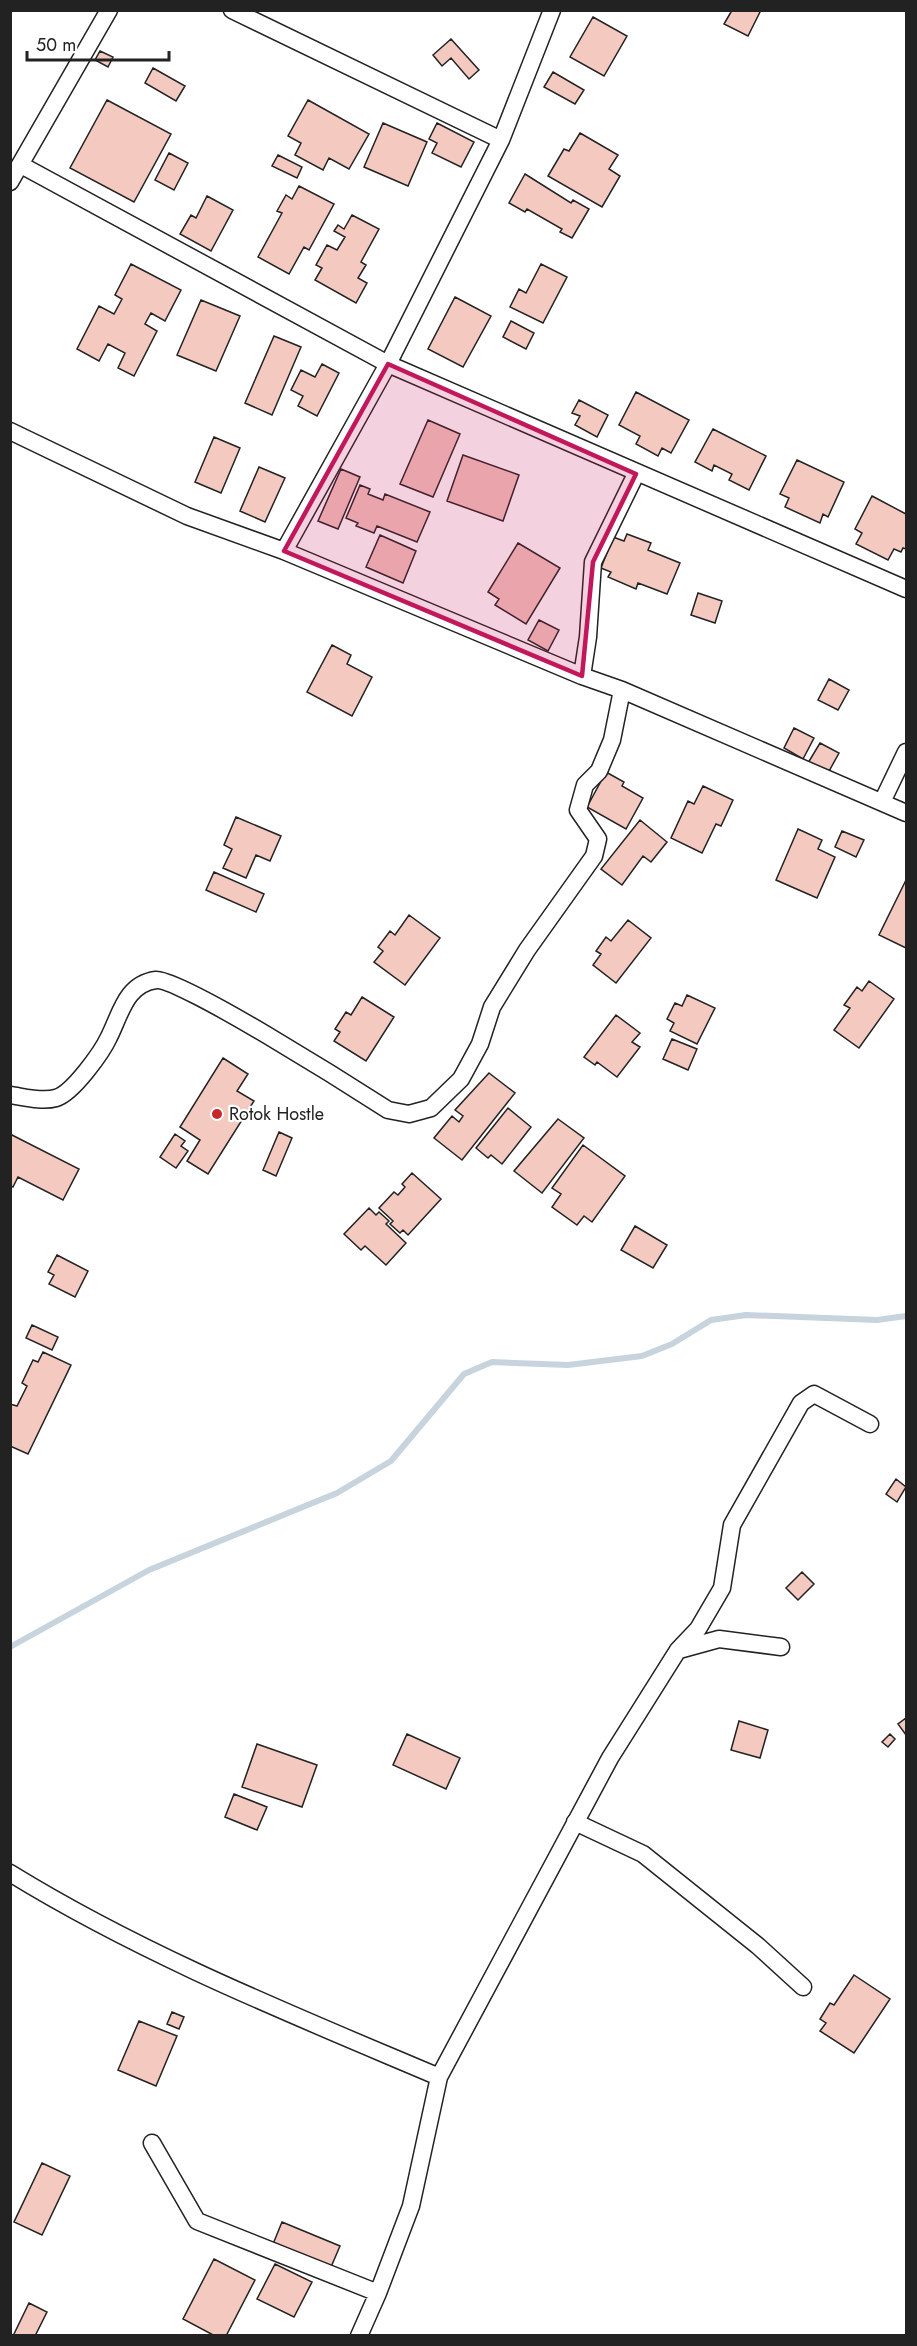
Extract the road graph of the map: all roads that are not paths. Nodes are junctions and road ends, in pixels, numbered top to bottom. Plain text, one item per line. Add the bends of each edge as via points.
1 (109, 10) edge
2 (232, 10) edge
3 (552, 10) edge
4 (501, 140) junction
5 (21, 165) junction
6 (10, 182) edge
7 (388, 364) junction
8 (10, 431) edge
9 (636, 474) junction
10 (284, 551) junction
11 (906, 590) edge
12 (582, 676) junction
13 (622, 690) junction
14 (906, 752) edge
15 (882, 802) junction
16 (906, 813) edge
17 (10, 1095) edge
18 (870, 1424) dead end
19 (780, 1647) dead end
20 (678, 1650) junction
21 (575, 1822) junction
22 (10, 1873) edge
23 (803, 1987) dead end
24 (439, 2077) junction
25 (152, 2144) dead end
26 (378, 2293) junction
27 (358, 2336) edge

1 - 5 street
2 - 4 street
3 - 4 street
4 - 7 street
5 - 6 street
5 - 7 street
7 - 9 street
7 - 10 street
8 - 10 street via 187,516
9 - 11 street
9 - 12 street via 593,562
10 - 12 street
12 - 13 street
13 - 15 street
13 - 17 street via 612,740 599,771 585,785 578,810 598,839 594,856 492,1007 480,1044 461,1079 431,1108 409,1114 388,1110 262,1033 159,980 139,986 125,1000 108,1039 74,1086 57,1098
14 - 15 street
15 - 16 street
18 - 20 street via 814,1394 801,1403 732,1525 722,1588 698,1629
19 - 20 street via 719,1640
20 - 21 street
21 - 23 street via 644,1854
21 - 24 street
22 - 24 street via 87,1918 267,2004
24 - 26 street via 411,2206
25 - 26 street via 197,2221
26 - 27 street

